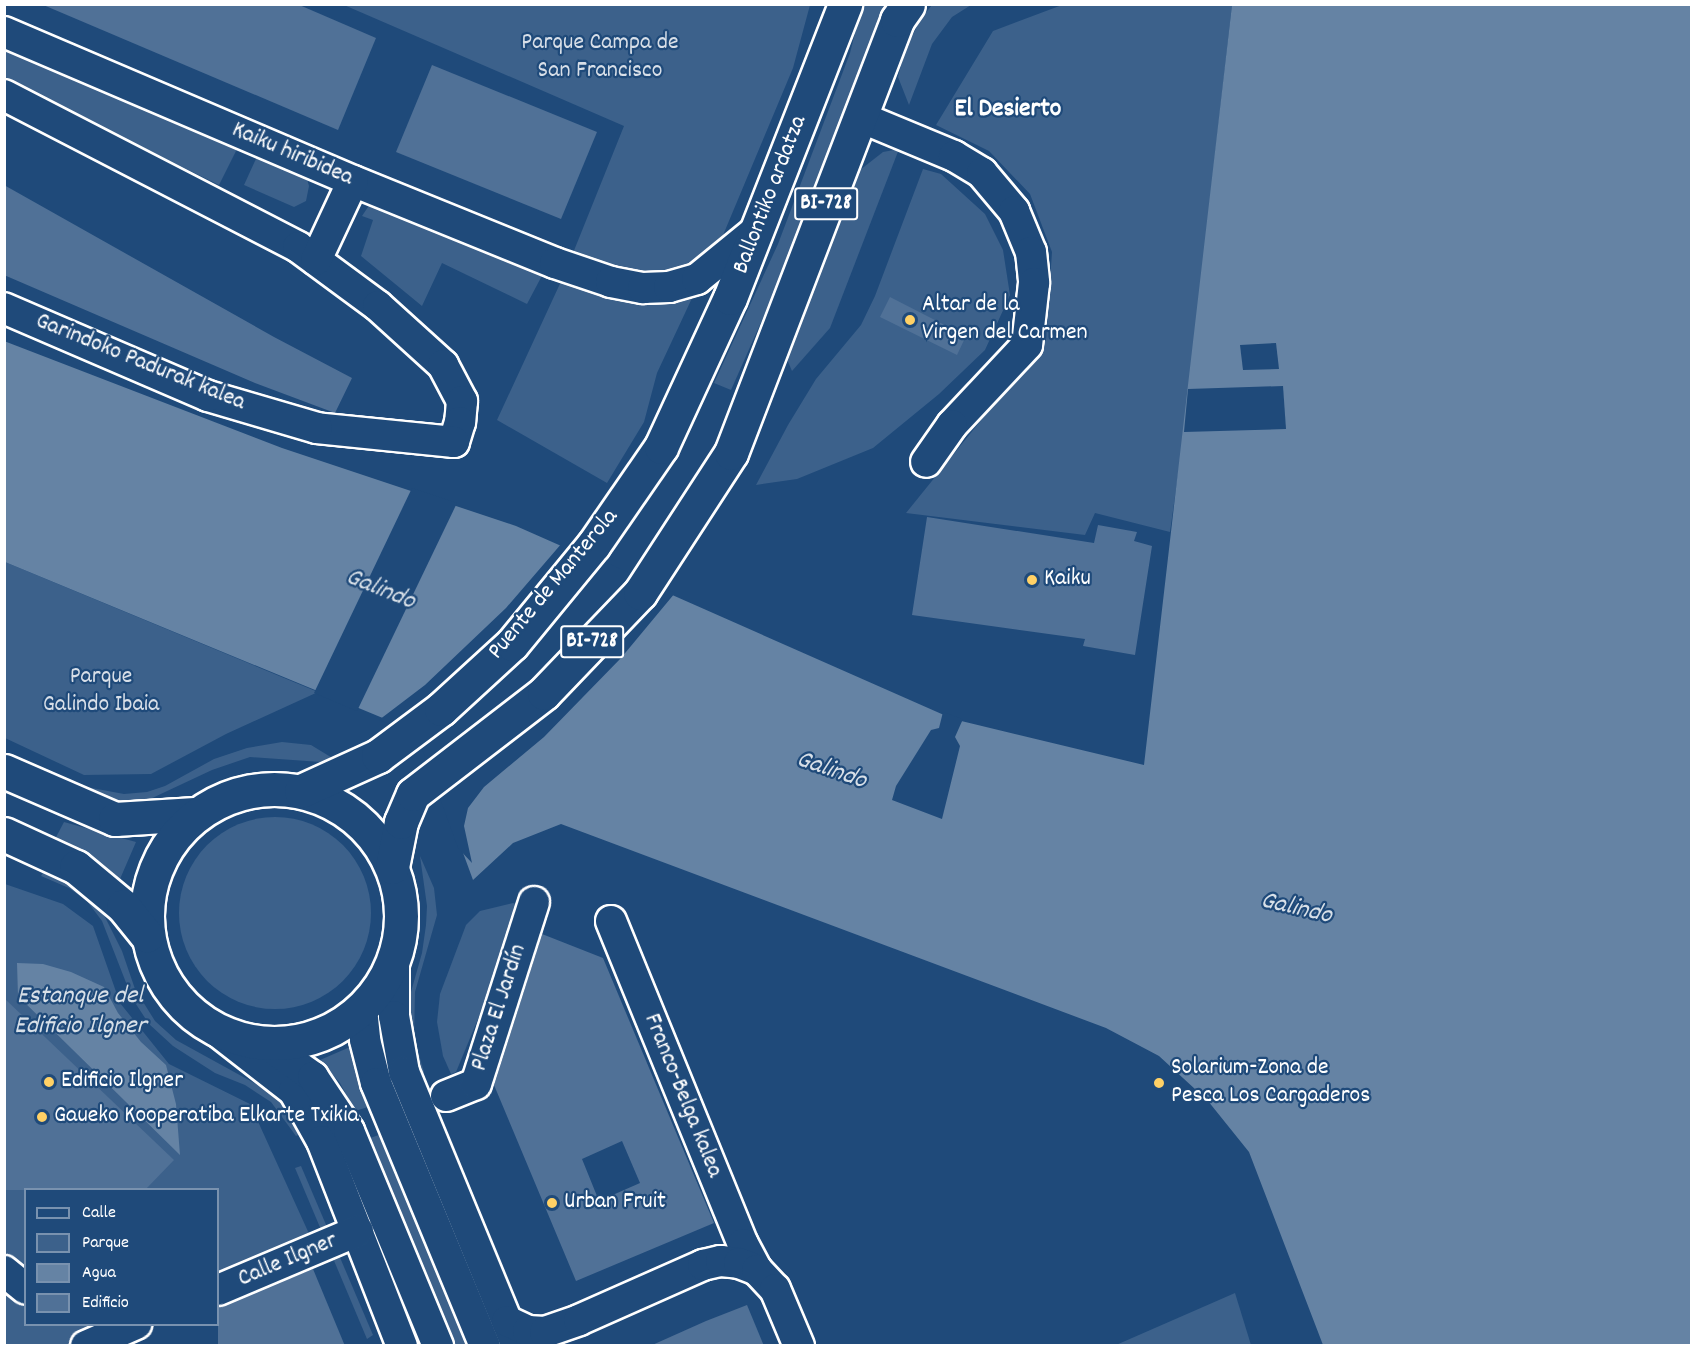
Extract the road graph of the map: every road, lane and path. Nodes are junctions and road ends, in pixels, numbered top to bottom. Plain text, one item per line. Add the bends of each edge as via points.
1 (845, 4) edge
2 (908, 4) edge
3 (4, 32) edge
4 (4, 94) edge
5 (860, 117) junction
6 (353, 181) junction
7 (757, 230) junction
8 (316, 260) junction
9 (4, 308) edge
10 (661, 447) joint
11 (926, 462) dead end
12 (4, 771) edge
13 (301, 790) junction
14 (195, 814) junction
15 (4, 834) edge
16 (392, 867) junction
17 (534, 902) dead end
18 (611, 921) dead end
19 (147, 936) junction
20 (394, 961) junction
21 (362, 1009) junction
22 (217, 1030) junction
23 (265, 1043) junction
24 (446, 1096) dead end
25 (358, 1231) junction
26 (757, 1270) junction
27 (4, 1271) edge
28 (24, 1287) edge
29 (219, 1290) edge
30 (131, 1326) edge
31 (512, 1333) edge
32 (86, 1346) edge
33 (402, 1346) edge
34 (438, 1346) edge
35 (485, 1346) edge
36 (799, 1346) edge

1 - 7 main road, Ballontiko ardatza / BI-728
2 - 5 main road, BI-728 via 897,20
3 - 6 street, Kaiku hiribidea
4 - 8 street via 298,247
5 - 11 street via 954,156 982,173 1014,211 1031,252 1034,283 1027,345 952,425
5 - 16 main road, BI-728 via 731,453 640,593 544,693 413,794 401,822
6 - 7 street, Kaiku hiribidea via 581,273 643,288 669,287 698,279
6 - 8 street
7 - 10 main road, Ballontiko ardatza / BI-728
8 - 9 street, Garindoko Padurak kalea via 378,306 443,365 462,401 454,442 317,428 219,399
10 - 13 main road, Puente de Manterola / BI-728 via 594,544 512,644 441,709 378,756
12 - 14 main road via 115,819
13 - 14 main road via 264,788 227,796
13 - 16 main road via 339,805 370,832
14 - 19 main road via 171,839 154,869 146,902
15 - 19 main road via 76,867 123,906
16 - 20 main road via 401,897 401,930
17 - 24 street, Plaza El Jardín via 476,1084
18 - 26 street, Franco-Belga kalea
19 - 22 main road via 159,974 184,1007
20 - 21 main road
20 - 31 street via 394,1016 404,1072
21 - 23 main road via 333,1029 300,1041
21 - 35 street via 376,1083
22 - 23 main road
22 - 25 street via 294,1090 322,1141
23 - 34 street via 313,1077 349,1131
25 - 29 street, Calle Ilgner
25 - 33 street
26 - 31 street via 721,1261 703,1265 579,1320 545,1332
26 - 36 street, Franco-Belga kalea via 775,1289
27 - 28 street
30 - 32 street

